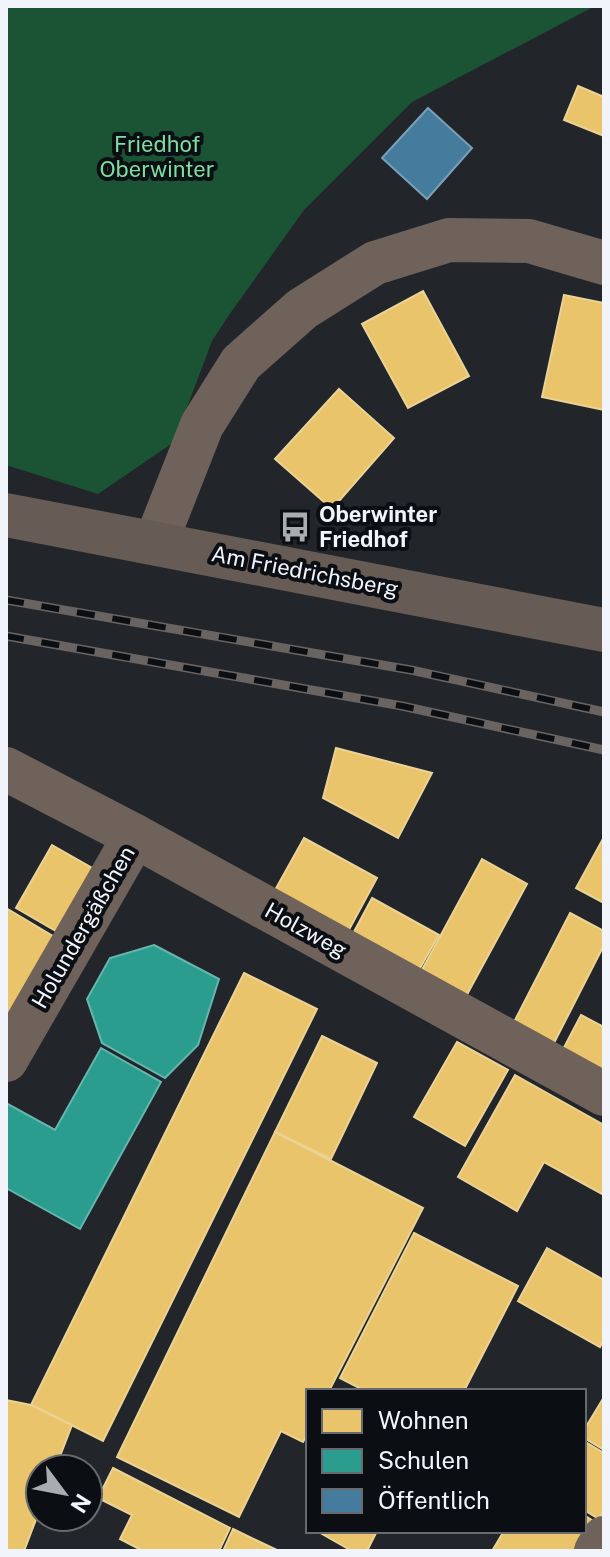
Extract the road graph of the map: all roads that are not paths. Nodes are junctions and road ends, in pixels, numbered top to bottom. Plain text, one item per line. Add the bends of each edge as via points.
1 (604, 263) edge
2 (6, 515) edge
3 (156, 542) junction
4 (604, 630) edge
5 (6, 769) edge
6 (135, 836) junction
7 (6, 1060) edge
8 (604, 1094) edge
9 (604, 1538) edge
10 (596, 1551) edge

1 - 3 street via 529,241 449,240 375,263 338,286 302,309 241,363 202,425
2 - 3 street, Am Friedrichsberg
3 - 4 street, Am Friedrichsberg
5 - 6 street, Holzweg
6 - 7 street, Holundergäßchen
6 - 8 street, Holzweg
9 - 10 street

